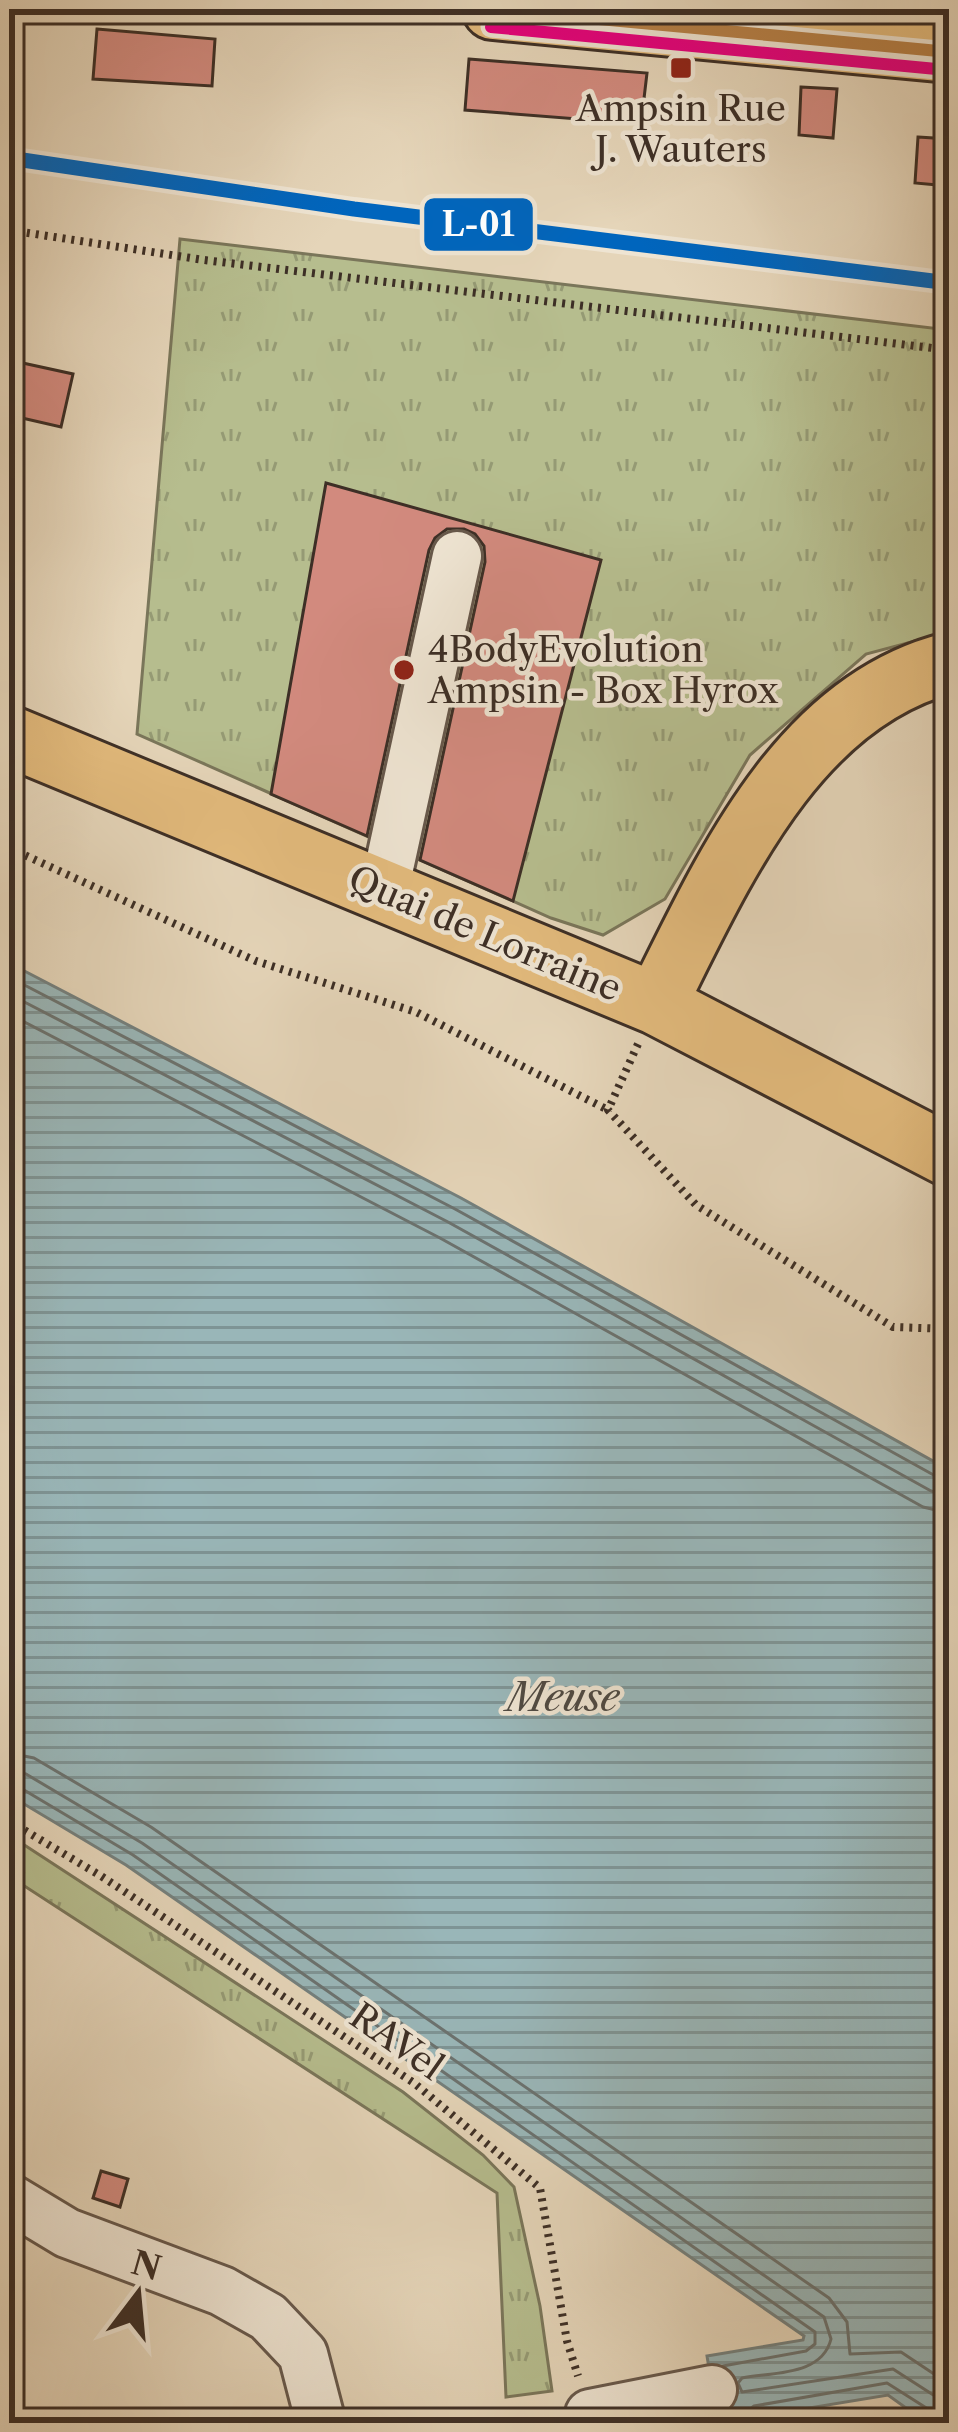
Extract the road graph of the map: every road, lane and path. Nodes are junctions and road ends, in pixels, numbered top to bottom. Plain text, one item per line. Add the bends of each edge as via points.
1 (493, 9) edge
2 (949, 52) edge
3 (9, 230) edge
4 (949, 350) edge
5 (457, 556) dead end
6 (949, 663) edge
7 (9, 736) edge
8 (9, 848) edge
9 (383, 891) junction
10 (656, 1004) junction
11 (608, 1110) junction
12 (949, 1156) edge
13 (949, 1329) edge
14 (9, 1820) edge
15 (9, 2198) edge
16 (712, 2390) dead end
17 (590, 2414) joint
18 (321, 2423) edge

1 - 2 main road
3 - 4 path
5 - 9 lane
6 - 10 main road via 844,716 783,776
7 - 9 main road, Quai de Lorraine
8 - 11 path via 256,961 416,1012
9 - 10 main road, Quai de Lorraine
10 - 11 path
10 - 12 main road, Quai de Lorraine
11 - 13 path via 696,1205 893,1327
14 - 17 path, RAVel via 414,2083 540,2188 567,2342
15 - 18 lane via 67,2233 222,2291 268,2318 303,2354
16 - 17 lane

